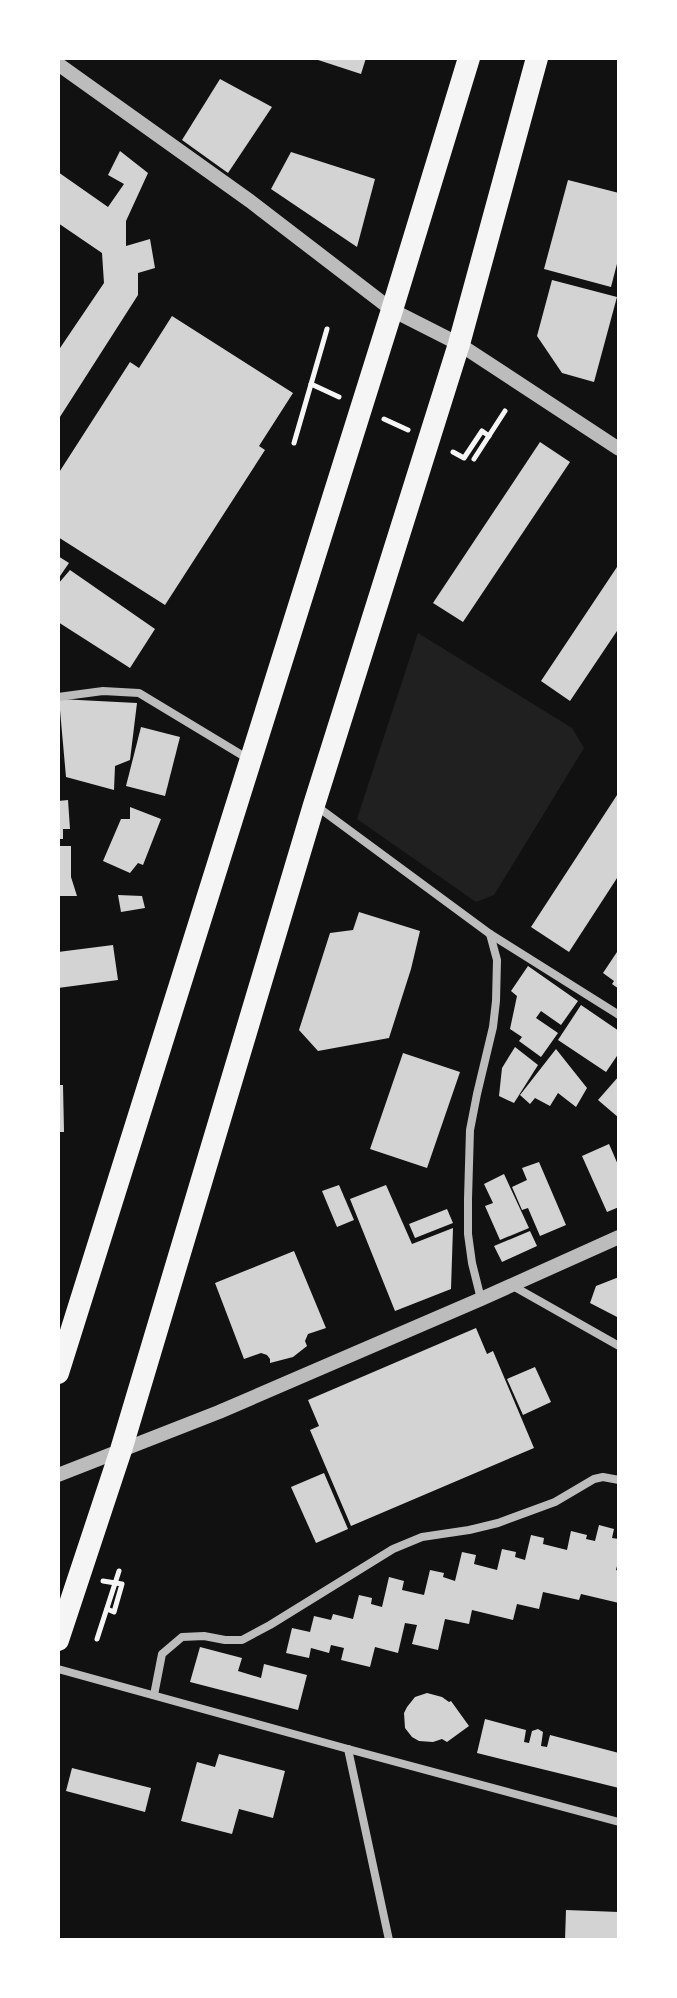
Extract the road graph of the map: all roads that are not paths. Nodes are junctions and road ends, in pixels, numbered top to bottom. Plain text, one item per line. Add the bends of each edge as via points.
1 (469, 58) edge
2 (537, 58) edge
3 (58, 64) edge
4 (392, 310) junction
5 (459, 344) junction
6 (619, 449) edge
7 (58, 697) edge
8 (250, 760) junction
9 (314, 805) junction
10 (490, 934) junction
11 (619, 1015) edge
12 (619, 1237) edge
13 (513, 1285) junction
14 (481, 1299) junction
15 (619, 1346) edge
16 (58, 1373) edge
17 (121, 1450) junction
18 (58, 1475) edge
19 (619, 1480) edge
20 (58, 1640) edge
21 (58, 1669) edge
22 (154, 1695) junction
23 (348, 1749) junction
24 (619, 1822) edge
25 (389, 1940) edge

1 - 4 highway
2 - 5 highway
3 - 4 street
4 - 5 street
4 - 8 highway
5 - 6 street
5 - 9 highway
7 - 8 street via 139,693
8 - 16 highway
9 - 10 street
9 - 17 highway
10 - 11 street
10 - 14 street via 497,990 470,1130 468,1199 468,1234
12 - 13 street
13 - 14 street
13 - 15 street
14 - 17 street
17 - 18 street
17 - 20 highway
19 - 22 street via 594,1479 555,1502 498,1523 422,1537 393,1549 242,1640 182,1637 162,1654
21 - 22 street
22 - 23 street
23 - 24 street
23 - 25 street

